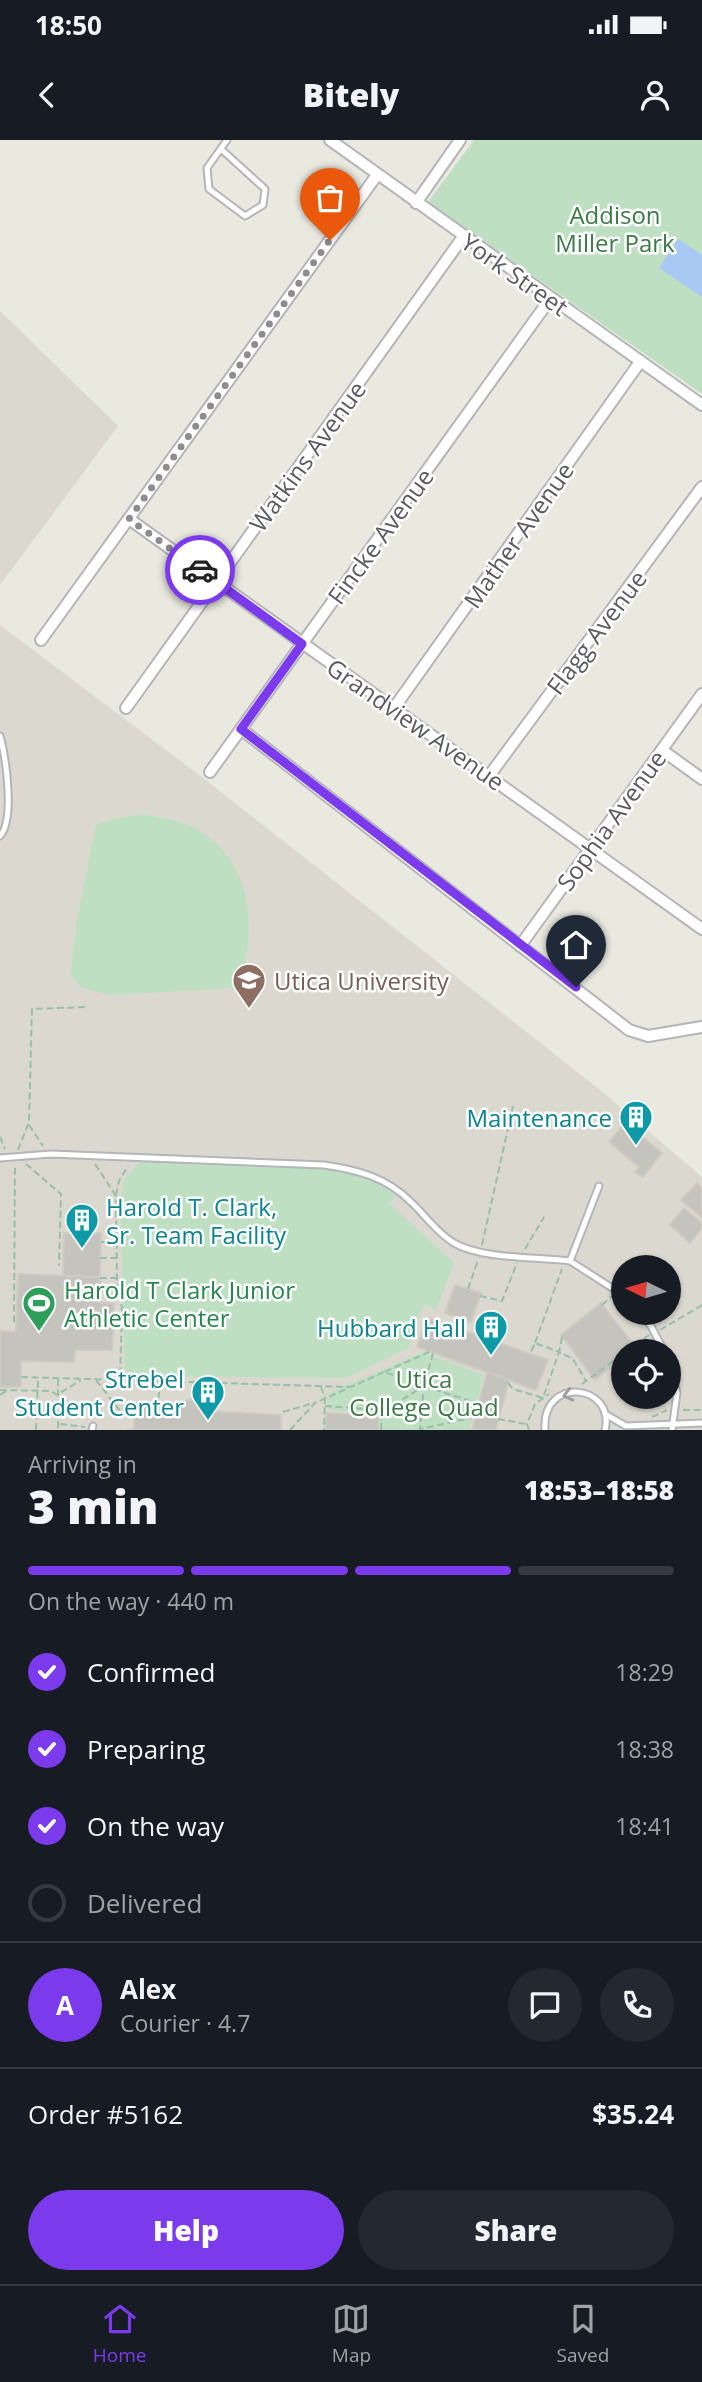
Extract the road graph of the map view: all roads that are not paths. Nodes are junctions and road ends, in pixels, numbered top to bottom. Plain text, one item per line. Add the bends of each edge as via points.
1 (228, 140) edge
2 (330, 140) edge
3 (460, 140) edge
4 (221, 149) junction
5 (377, 175) junction
6 (416, 203) junction
7 (463, 237) junction
8 (550, 299) junction
9 (640, 362) junction
10 (702, 405) edge
11 (702, 487) edge
12 (129, 519) junction
13 (216, 582) junction
14 (41, 640) dead end
15 (302, 644) junction
16 (702, 694) edge
17 (126, 708) dead end
18 (394, 708) junction
19 (241, 729) junction
20 (0, 736) edge
21 (662, 750) junction
22 (210, 772) dead end
23 (489, 776) junction
24 (702, 779) edge
25 (0, 836) edge
26 (591, 849) junction
27 (702, 929) edge
28 (520, 946) junction
29 (702, 1027) edge
30 (3, 1157) edge
31 (599, 1186) dead end
32 (570, 1261) junction
33 (611, 1287) edge
34 (675, 1409) edge
35 (605, 1414) junction
36 (702, 1423) edge
37 (673, 1428) edge
38 (545, 1430) edge
39 (604, 1430) edge

1 - 4 lane
2 - 5 street, York Street
3 - 6 street
4 - 4 lane via 207,168 209,190 246,216 253,214 263,205 265,189
5 - 6 street, York Street
5 - 12 street
6 - 7 street, York Street
7 - 8 street, York Street
7 - 13 street, Watkins Avenue
8 - 9 street, York Street
8 - 15 street, Fincke Avenue
9 - 10 street, York Street
9 - 18 street, Mather Avenue
11 - 23 street, Flagg Avenue
12 - 13 street, Grandview Avenue
12 - 14 street
13 - 15 street, Grandview Avenue
13 - 17 street, Watkins Avenue
15 - 18 street, Grandview Avenue
15 - 19 street, Fincke Avenue
16 - 21 street, Sophia Avenue
18 - 23 street, Grandview Avenue
19 - 22 street, Fincke Avenue
19 - 28 street
20 - 25 lane via 9,775 8,822
21 - 24 street
21 - 26 street, Sophia Avenue
23 - 26 street, Grandview Avenue
26 - 27 street, Grandview Avenue
26 - 28 street, Sophia Avenue
28 - 29 street via 629,1030 648,1036
30 - 32 lane via 85,1155 360,1170 410,1200 455,1243 481,1252
31 - 32 lane
32 - 33 lane
34 - 37 lane
35 - 37 lane via 626,1426
35 -> 38 lane via 595,1398 567,1392 549,1406
35 - 39 lane
36 - 37 lane

